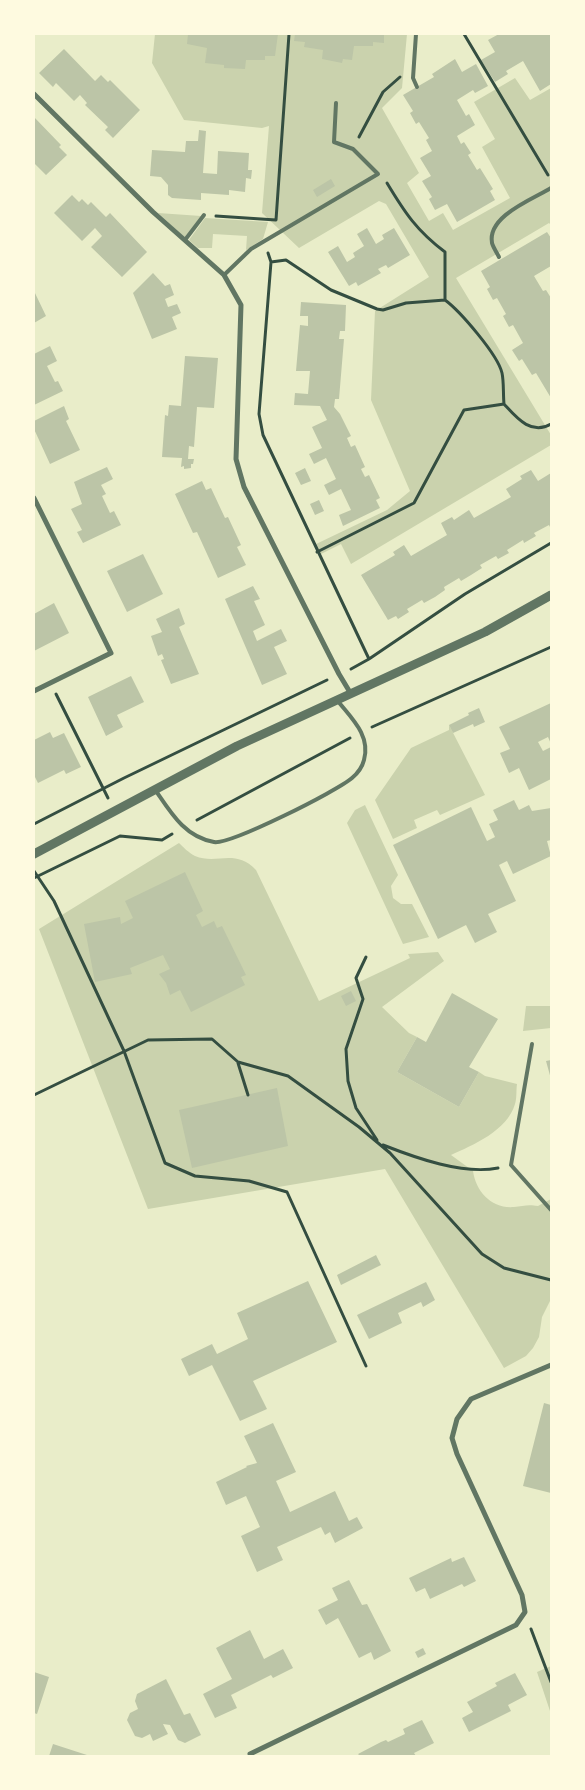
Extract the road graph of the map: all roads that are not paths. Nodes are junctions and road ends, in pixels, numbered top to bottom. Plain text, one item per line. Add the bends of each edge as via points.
1 (416, 34) edge
2 (417, 87) dead end
3 (34, 94) edge
4 (336, 102) dead end
5 (551, 188) edge
6 (204, 215) road end
7 (185, 240) junction
8 (498, 257) dead end
9 (224, 275) junction
10 (34, 498) edge
11 (551, 595) edge
12 (34, 690) edge
13 (351, 694) junction
14 (337, 700) junction
15 (154, 789) junction
16 (34, 854) edge
17 (532, 1044) dead end
18 (551, 1210) edge
19 (551, 1365) edge
20 (250, 1754) dead end

1 - 2 lane via 413,78
3 - 7 street
4 - 9 lane via 334,142 353,149 378,174 251,249
5 - 8 lane via 505,214 493,228 492,243
6 - 7 lane
7 - 9 street
9 - 13 street via 241,305 236,458 244,487
10 - 12 street via 111,653
11 - 13 street via 485,632
13 - 14 street
14 - 15 street
14 - 15 lane via 362,732 365,757 362,768 351,779 313,801 216,843 184,828
15 - 16 street
17 - 18 lane via 511,1165
19 - 20 street via 471,1399 458,1419 452,1438 522,1595 524,1612 516,1625

